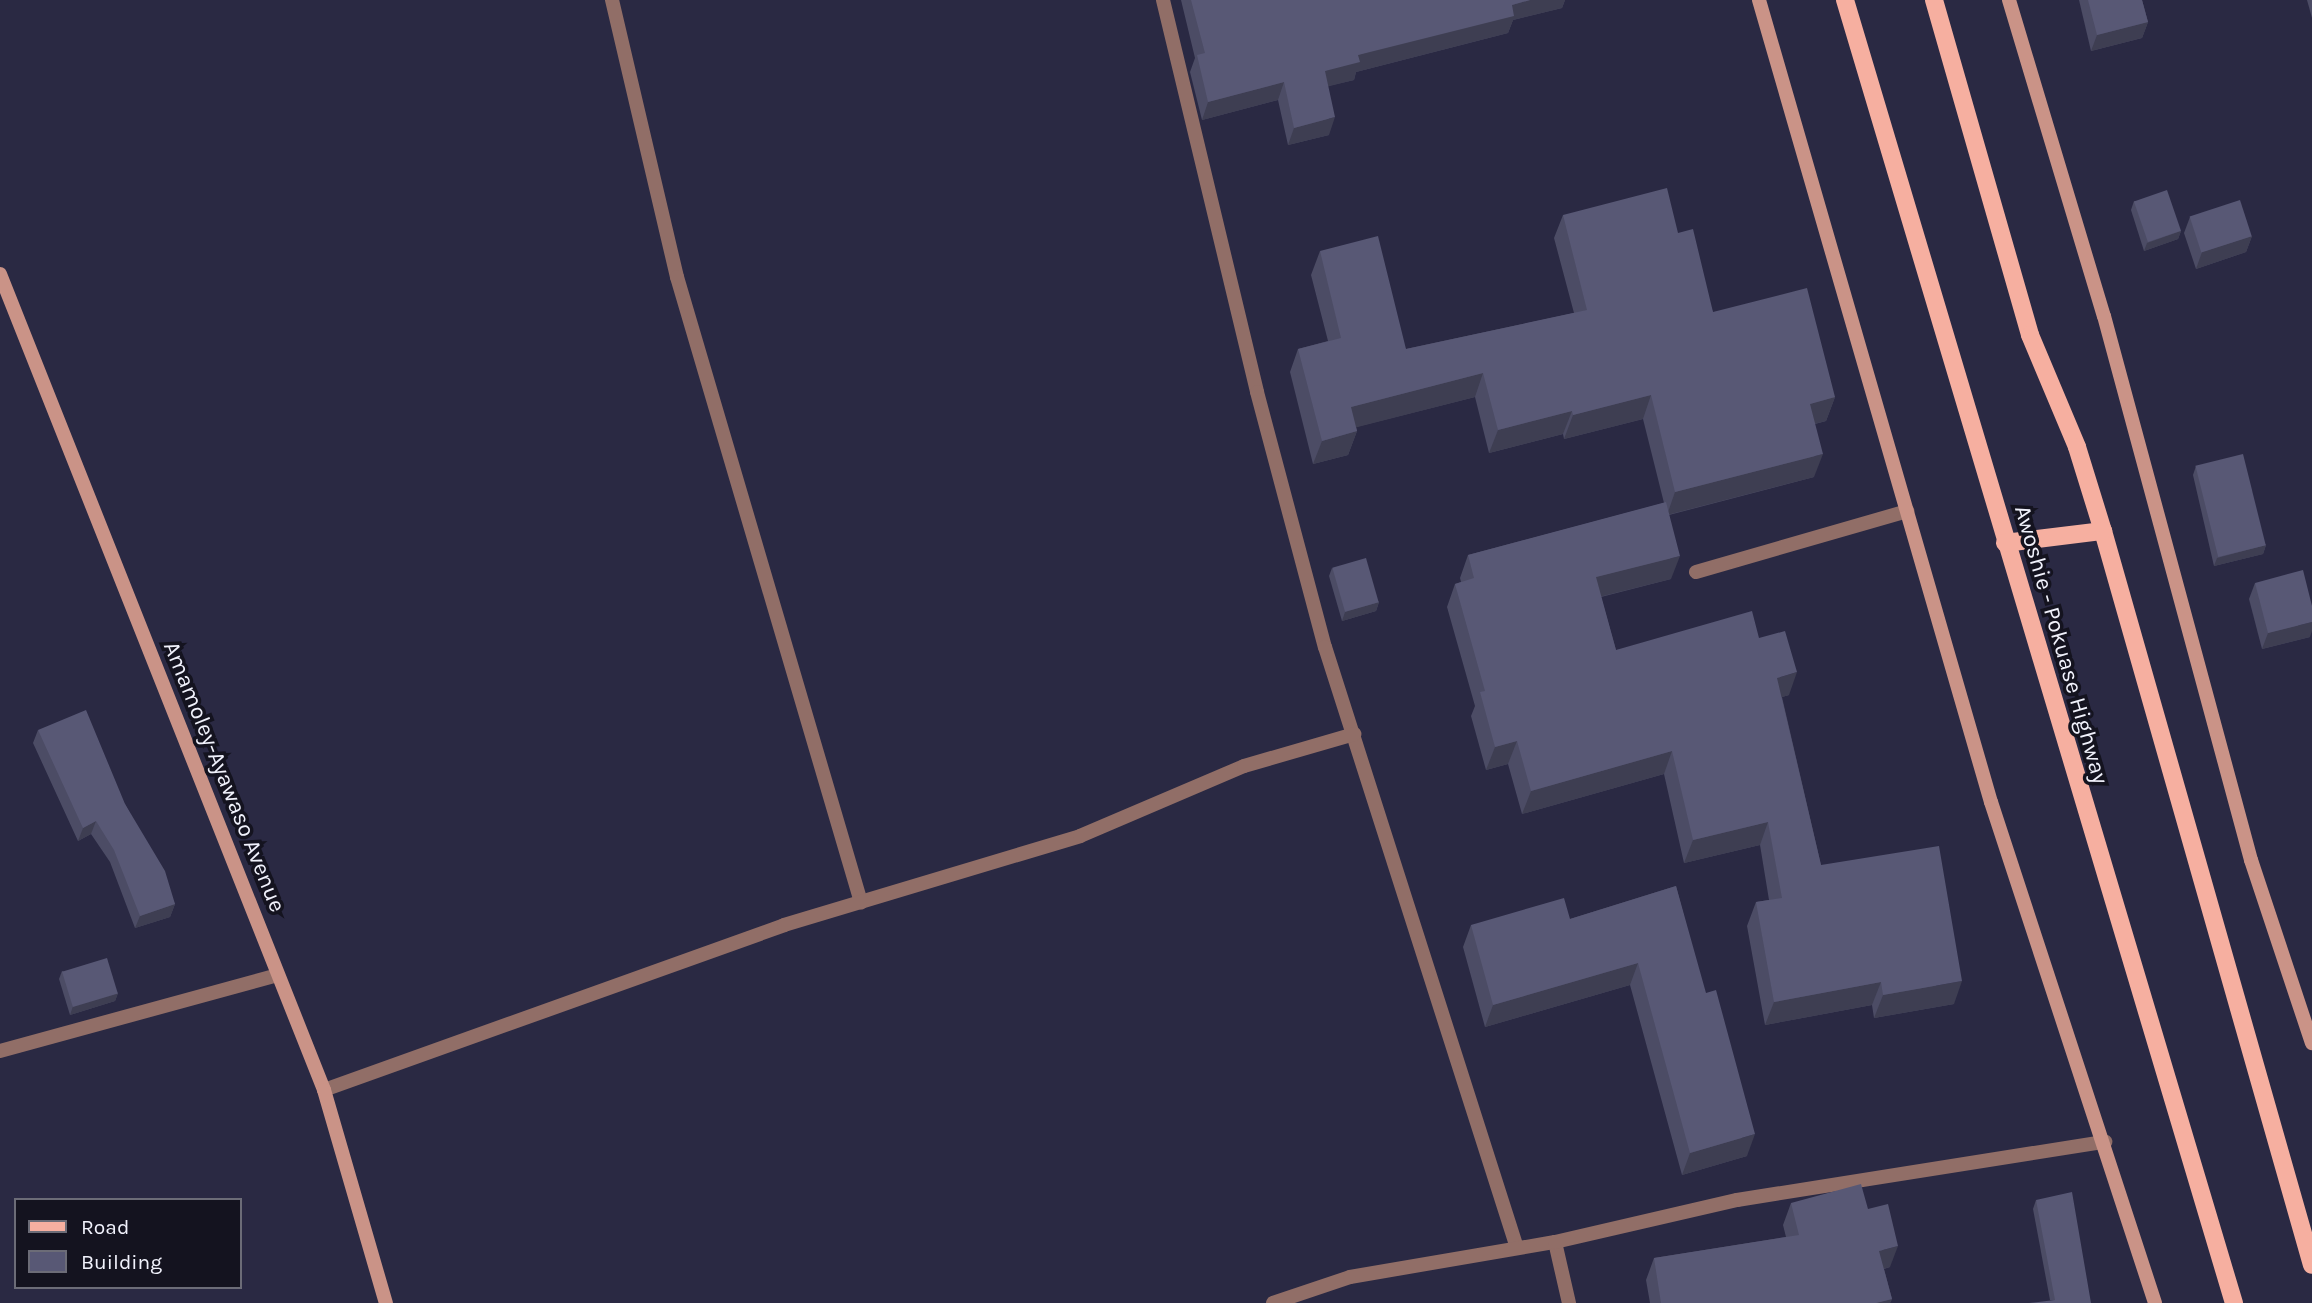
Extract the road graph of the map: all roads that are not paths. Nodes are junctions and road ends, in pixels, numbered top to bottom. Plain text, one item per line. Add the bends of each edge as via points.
1 (612, 0) edge
2 (1163, 0) edge
3 (1759, 0) edge
4 (1845, 0) edge
5 (1934, 0) edge
6 (2009, 0) edge
7 (0, 274) edge
8 (1907, 511) junction
9 (2102, 531) junction
10 (2005, 543) junction
11 (1696, 572) dead end
12 (1354, 734) junction
13 (861, 902) junction
14 (278, 975) junction
15 (2312, 1043) edge
16 (0, 1051) edge
17 (324, 1090) junction
18 (2105, 1142) junction
19 (1555, 1242) junction
20 (1517, 1248) junction
21 (2312, 1265) edge
22 (386, 1303) edge
23 (1273, 1303) edge
24 (1569, 1303) edge
25 (2155, 1303) edge
26 (2234, 1303) edge

1 - 13 street via 677,277
2 - 12 street via 1257,392
3 - 8 street
4 - 10 main road, Awoshie - Pokuase Highway
5 - 9 main road via 2030,335 2077,447
6 - 15 street via 2104,316 2251,860
7 - 14 street, Amamoley-Ayawaso Avenue
8 - 11 street
8 - 18 street via 1992,802
9 - 10 main road
9 - 21 main road
10 - 26 main road, Awoshie - Pokuase Highway
12 - 13 street via 1244,766 1080,836
12 - 20 street
13 - 17 street via 784,925
14 - 16 street
14 - 17 street, Amamoley-Ayawaso Avenue
17 - 22 street, Amamoley-Ayawaso Avenue
18 - 19 street via 1737,1200
18 - 25 street
19 - 20 street
19 - 24 street
20 - 23 street via 1350,1277

